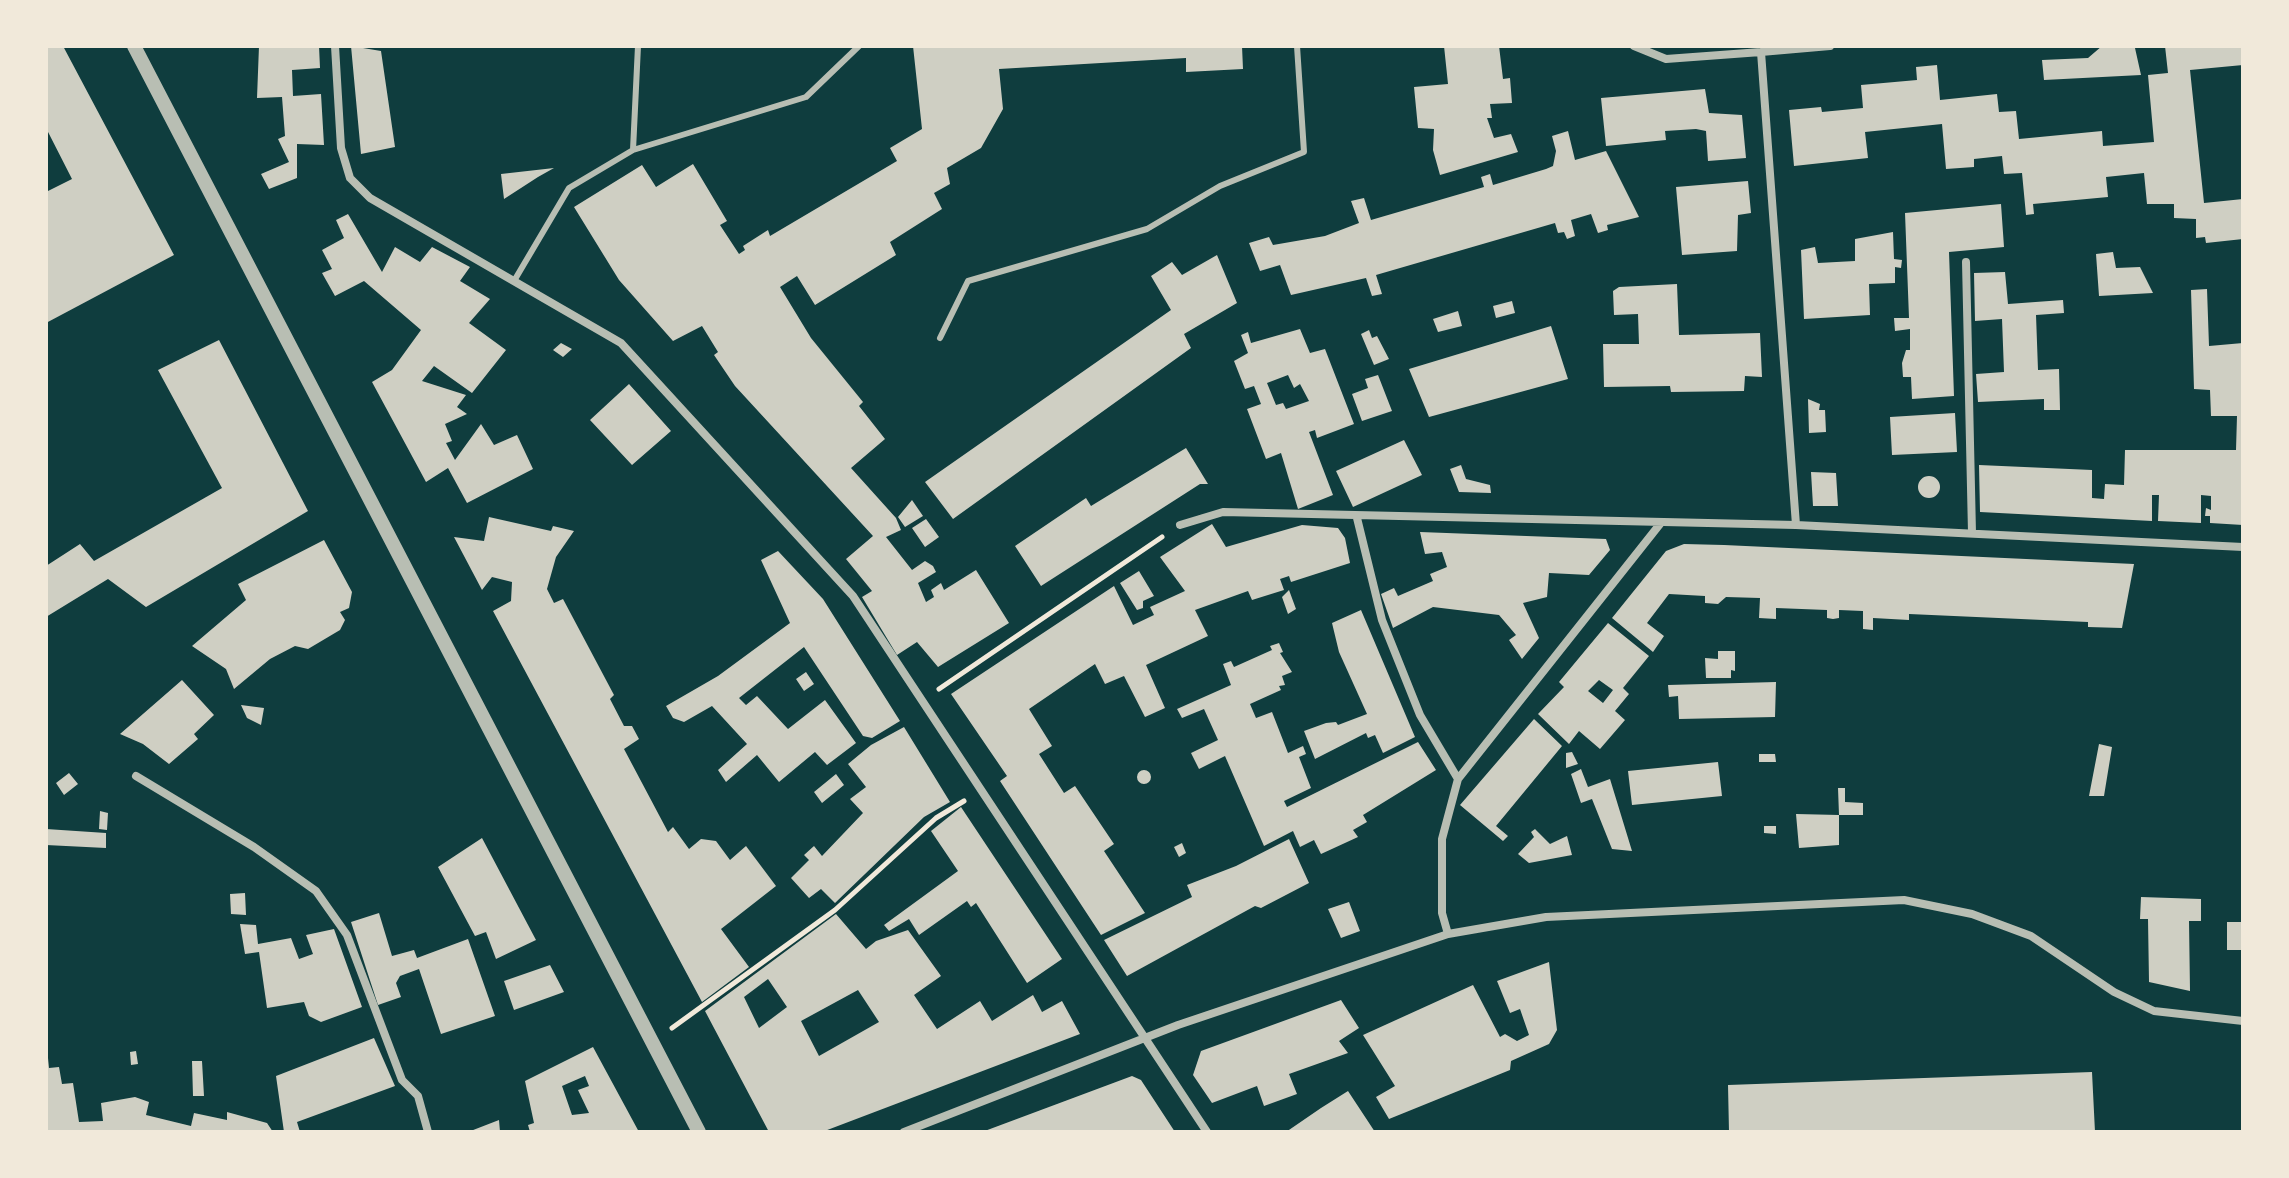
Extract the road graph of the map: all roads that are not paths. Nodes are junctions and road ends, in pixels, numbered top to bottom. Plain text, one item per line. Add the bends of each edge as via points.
1 (134, 46) edge
2 (335, 46) edge
3 (638, 46) edge
4 (859, 46) edge
5 (1297, 46) edge
6 (1634, 46) edge
7 (1830, 46) edge
8 (1761, 52) junction
9 (633, 150) junction
10 (1966, 262) dead end
11 (514, 281) junction
12 (940, 338) dead end
13 (1357, 518) junction
14 (1660, 524) junction
15 (1180, 525) road end
16 (1796, 525) junction
17 (1972, 533) junction
18 (2243, 547) edge
19 (136, 776) dead end
20 (1458, 779) junction
21 (1448, 934) junction
22 (2243, 1021) edge
23 (1147, 1038) junction
24 (428, 1132) edge
25 (699, 1132) edge
26 (904, 1132) edge
27 (1207, 1132) edge

1 - 25 street
2 - 11 street via 341,148 350,178 370,198
3 - 9 lane
4 - 9 lane via 806,97
5 - 12 lane via 1304,152 1220,186 1147,229 968,281
6 - 8 street via 1666,59
7 - 8 street
8 - 16 street
9 - 11 lane via 569,188
10 - 17 street
11 - 23 street via 621,343 853,596
13 - 14 street
13 - 15 street via 1223,512
13 - 20 street via 1382,620 1420,715
14 - 16 street
14 - 20 street
16 - 17 street
17 - 18 street
19 - 24 street via 316,891 347,935 402,1080 418,1096
20 - 21 street via 1442,839 1442,913
21 - 22 street via 1562,916 1904,900 1972,914 2031,936 2114,992 2154,1011
21 - 23 street
23 - 26 street
23 - 27 street

